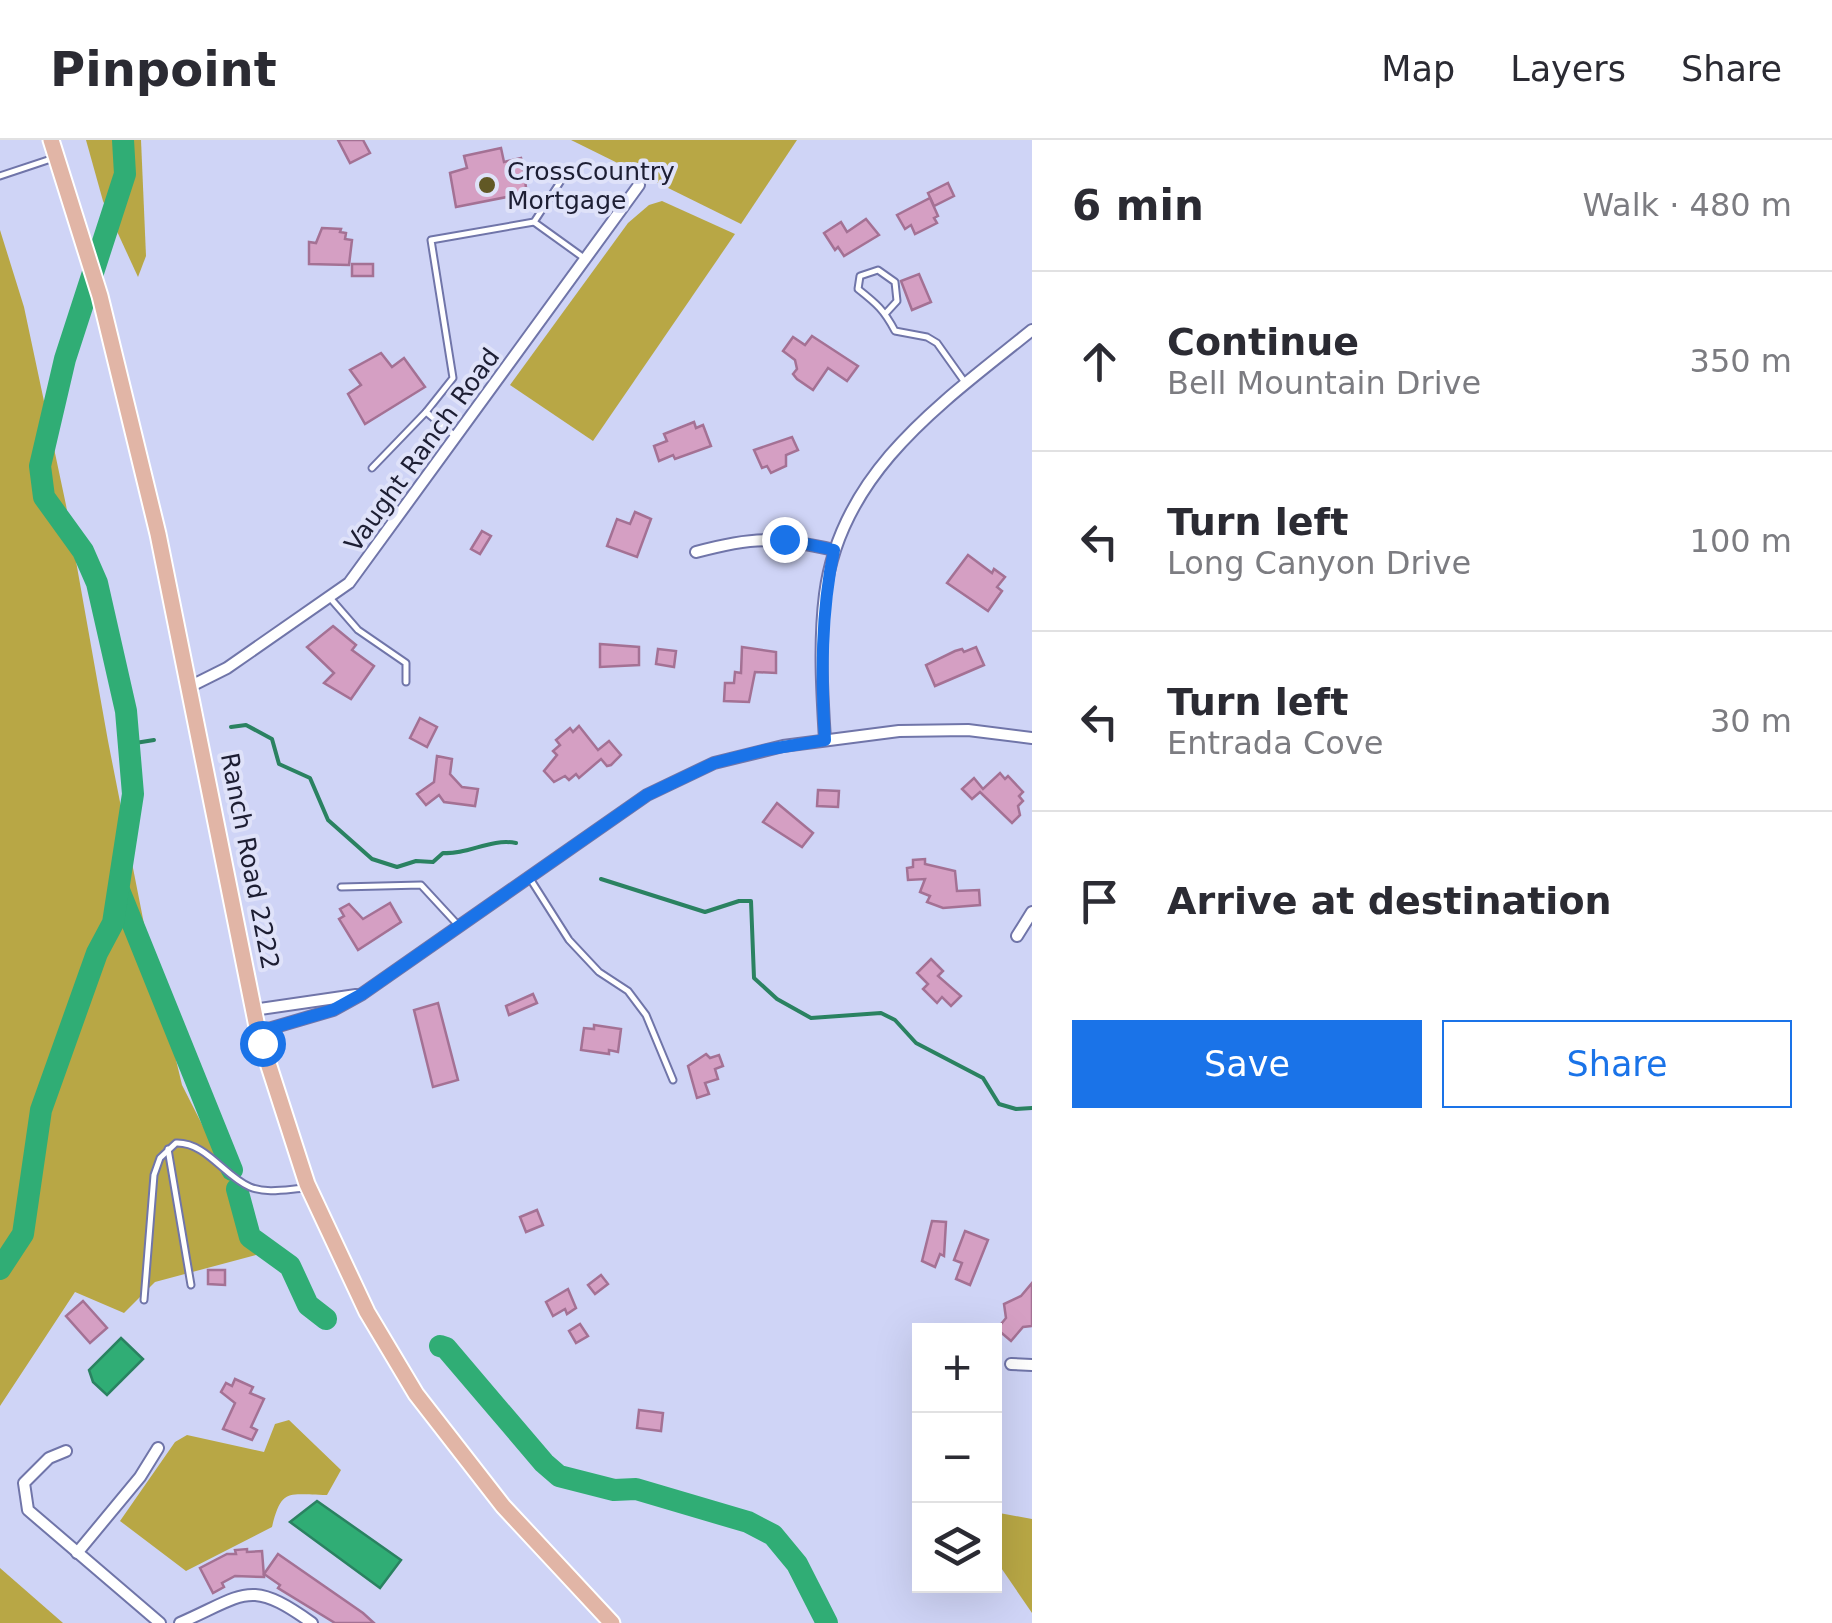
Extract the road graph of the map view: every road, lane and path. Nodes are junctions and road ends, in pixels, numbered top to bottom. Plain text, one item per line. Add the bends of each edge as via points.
1 (51, 140) edge
2 (56, 157) junction
3 (568, 170) dead end
4 (0, 176) edge
5 (639, 186) dead end
6 (534, 222) junction
7 (586, 258) junction
8 (886, 313) junction
9 (1032, 330) edge
10 (966, 383) junction
11 (426, 412) junction
12 (456, 437) junction
13 (372, 468) dead end
14 (834, 550) junction
15 (696, 552) dead end
16 (328, 597) junction
17 (406, 682) dead end
18 (189, 687) junction
19 (1032, 738) edge
20 (825, 740) junction
21 (529, 877) junction
22 (341, 888) dead end
23 (1032, 912) edge
24 (460, 926) junction
25 (1017, 936) dead end
26 (362, 994) junction
27 (254, 1010) junction
28 (258, 1032) junction
29 (673, 1080) dead end
30 (168, 1149) junction
31 (308, 1188) junction
32 (191, 1285) dead end
33 (144, 1300) dead end
34 (1011, 1364) dead end
35 (1032, 1365) edge
36 (158, 1448) dead end
37 (66, 1451) dead end
38 (77, 1553) junction
39 (307, 1622) edge
40 (160, 1623) edge
41 (180, 1623) edge
42 (612, 1623) edge

1 - 2 main road, Ranch Road 2222
2 - 4 lane
2 - 18 main road, Ranch Road 2222 via 100,296
3 - 6 lane
5 - 7 street, Vaught Ranch Road
6 - 7 lane
6 - 11 lane via 431,240 453,378
7 - 12 street, Vaught Ranch Road
8 - 8 lane via 858,289 860,276 878,270 895,282 897,301
8 - 10 lane via 896,332 937,344
9 - 10 street
10 - 14 street via 875,470
11 - 12 lane
11 - 13 lane
12 - 16 street, Vaught Ranch Road via 349,583
14 - 15 street via 757,538
14 - 20 street via 824,608
16 - 17 lane via 358,630 406,663
16 - 18 street, Vaught Ranch Road
18 - 27 main road, Ranch Road 2222
19 - 20 street via 935,728
20 - 21 street via 748,754 687,775
21 - 24 street
21 - 29 lane via 569,940 646,1015
22 - 24 lane via 421,885
23 - 25 street
24 - 26 street
26 - 27 street
26 - 28 street via 333,1010
27 - 28 main road, Ranch Road 2222
28 - 31 main road, Ranch Road 2222
30 - 31 lane via 176,1143 195,1146 253,1189
30 - 32 lane
30 - 33 lane via 154,1175
31 - 42 main road, Ranch Road 2222 via 367,1312 416,1394 503,1506
34 - 35 street
36 - 38 street
37 - 38 street via 33,1471 25,1496 28,1510
38 - 40 street
39 - 41 street via 283,1602 257,1593

